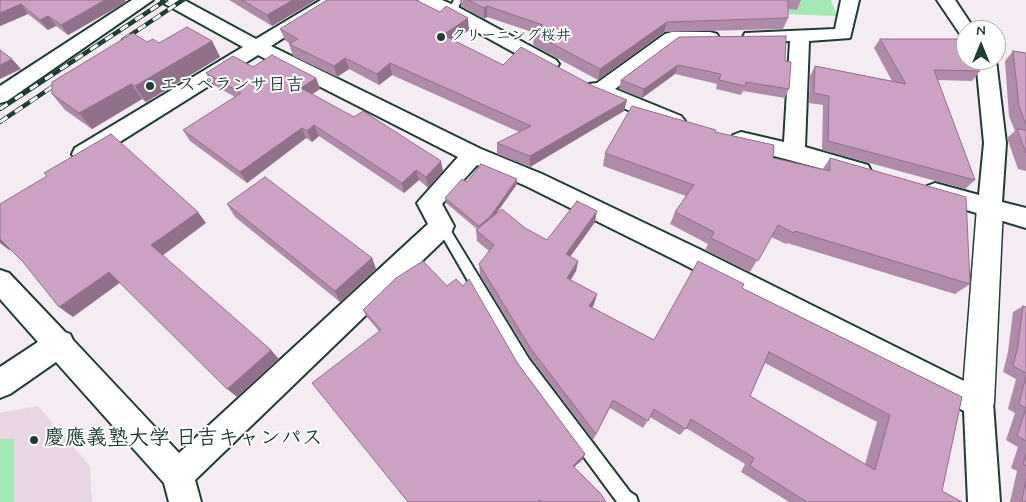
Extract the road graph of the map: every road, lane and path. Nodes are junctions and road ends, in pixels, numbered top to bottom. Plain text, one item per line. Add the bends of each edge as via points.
1 (144, 0) edge
2 (171, 0) edge
3 (333, 0) edge
4 (427, 0) edge
5 (850, 0) edge
6 (946, 0) edge
7 (455, 5) edge
8 (959, 20) edge
9 (800, 37) junction
10 (255, 46) junction
11 (987, 70) edge
12 (581, 82) junction
13 (0, 96) edge
14 (690, 128) edge
15 (718, 135) edge
16 (794, 152) junction
17 (473, 155) junction
18 (66, 164) edge
19 (878, 176) edge
20 (915, 186) edge
21 (990, 207) junction
22 (1026, 218) edge
23 (442, 226) junction
24 (0, 281) edge
25 (60, 344) junction
26 (0, 384) edge
27 (978, 402) junction
28 (178, 474) junction
29 (185, 502) edge
30 (630, 502) edge
31 (984, 502) edge

1 - 13 street
2 - 10 street
3 - 10 street
4 - 7 street
5 - 9 street via 843,34
6 - 8 street
7 - 12 street
9 - 12 street via 672,38
9 - 16 street
10 - 17 street
10 - 18 street
11 - 21 street via 995,143
12 - 14 street
15 - 16 street
16 - 19 street
17 - 23 street via 429,203
17 - 27 street via 534,180
20 - 21 street
21 - 22 street
21 - 27 street
23 - 28 street
23 - 30 lane via 524,364
24 - 25 street
25 - 26 street
25 - 28 street
27 - 31 street
28 - 29 street

